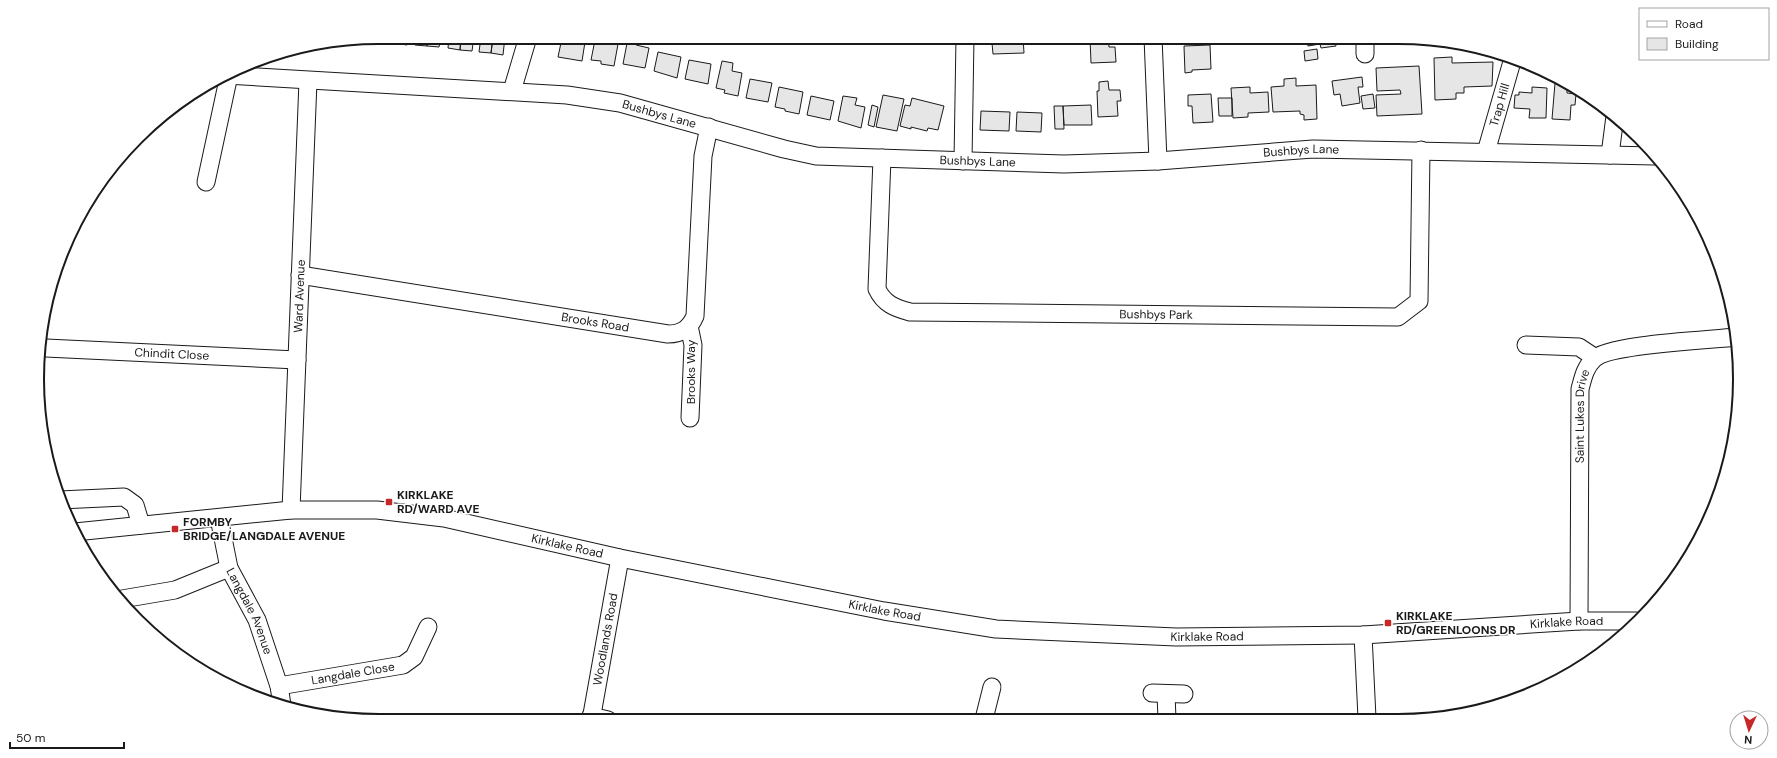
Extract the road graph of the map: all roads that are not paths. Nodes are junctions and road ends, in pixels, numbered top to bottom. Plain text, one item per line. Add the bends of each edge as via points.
1 (526, 44) edge
2 (965, 44) edge
3 (1153, 44) edge
4 (1364, 44) edge
5 (1364, 54) dead end
6 (1511, 64) edge
7 (238, 76) edge
8 (308, 81) junction
9 (226, 82) edge
10 (512, 91) junction
11 (1615, 124) edge
12 (709, 127) junction
13 (1421, 150) junction
14 (1486, 152) junction
15 (1610, 156) junction
16 (1648, 156) edge
17 (882, 158) junction
18 (963, 161) junction
19 (1158, 161) junction
20 (206, 182) dead end
21 (300, 275) junction
22 (689, 326) junction
23 (1730, 338) edge
24 (1526, 345) dead end
25 (46, 346) edge
26 (1594, 357) junction
27 (297, 360) junction
28 (690, 418) dead end
29 (67, 500) edge
30 (291, 510) junction
31 (219, 518) junction
32 (141, 525) junction
33 (81, 531) edge
34 (620, 558) junction
35 (229, 568) junction
36 (126, 598) edge
37 (1579, 621) junction
38 (1630, 621) edge
39 (428, 627) dead end
40 (1363, 635) junction
41 (279, 686) junction
42 (992, 687) dead end
43 (1184, 694) dead end
44 (281, 699) edge
45 (592, 714) edge
46 (985, 714) edge
47 (1165, 714) edge
48 (1367, 714) edge

1 - 10 street
2 - 18 street
3 - 19 street
4 - 5 street
6 - 14 street, Trap Hill
7 - 8 street, Bushbys Lane
8 - 10 street, Bushbys Lane
8 - 21 street, Ward Avenue
9 - 20 street
10 - 12 street, Bushbys Lane via 567,95 620,103
11 - 15 street
12 - 17 street, Bushbys Lane via 816,156
12 - 22 street via 703,156 695,316
13 - 14 street, Bushbys Lane
13 - 17 street, Bushbys Park via 1419,301 1398,318 910,312 894,307 881,298 877,289
13 - 19 street, Bushbys Lane via 1313,150
14 - 15 street, Bushbys Lane
15 - 16 street, Bushbys Lane
17 - 18 street, Bushbys Lane
18 - 19 street, Bushbys Lane via 1064,164
21 - 22 street, Brooks Road via 668,334 680,332
21 - 27 street, Ward Avenue
22 - 28 street, Brooks Way via 693,345
23 - 26 street, Saint Lukes Drive via 1618,348
24 - 26 street via 1579,347
25 - 27 street, Chindit Close
26 - 37 street, Saint Lukes Drive via 1585,371 1580,390
27 - 30 street, Ward Avenue
29 - 32 street via 124,497 135,505
30 - 31 street, Kirklake Road
30 - 34 street, Kirklake Road via 377,510 444,518
31 - 32 street, Kirklake Road
31 - 35 street, Langdale Avenue
32 - 33 street, Kirklake Road
34 - 40 street, Kirklake Road via 884,611 996,629 1176,637
34 - 45 street, Woodlands Road
35 - 36 street via 175,590
35 - 41 street, Langdale Avenue via 257,620
37 - 38 street, Kirklake Road
37 - 40 street, Kirklake Road
39 - 41 street, Langdale Close via 414,657 403,665
40 - 48 street
41 - 44 street, Langdale Avenue
42 - 46 street
43 - 47 street via 1159,694

